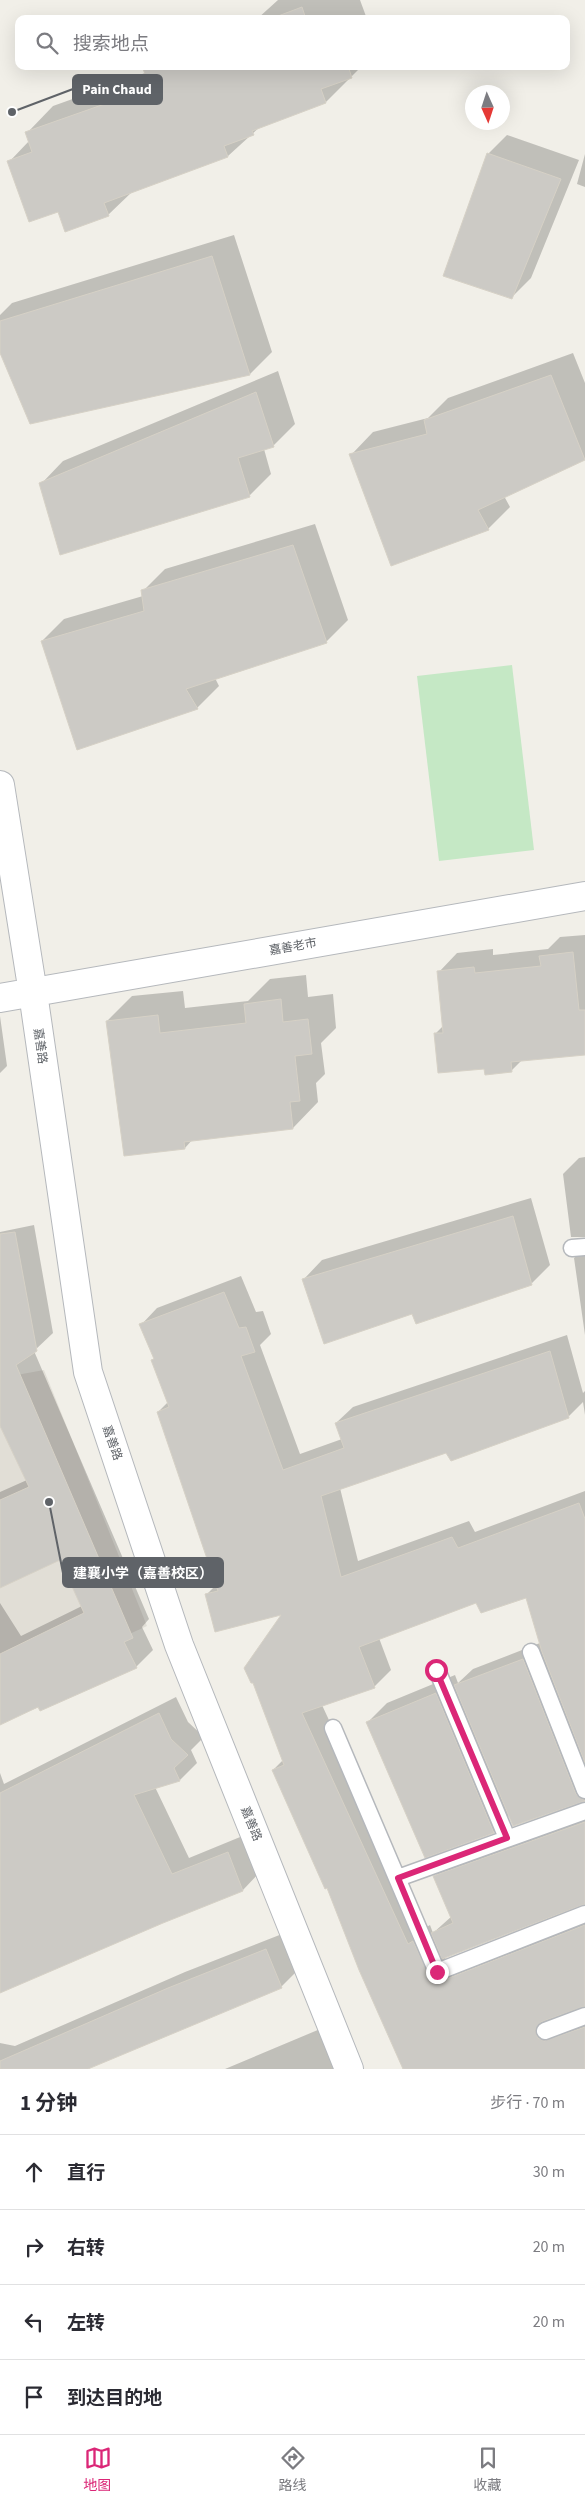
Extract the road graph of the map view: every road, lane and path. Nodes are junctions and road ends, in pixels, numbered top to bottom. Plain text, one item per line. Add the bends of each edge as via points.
1 (0, 785) edge
2 (585, 896) edge
3 (33, 993) junction
4 (0, 998) edge
5 (531, 1652) dead end
6 (436, 1670) dead end
7 (334, 1728) dead end
8 (585, 1790) edge
9 (585, 1811) edge
10 (507, 1838) junction
11 (398, 1878) junction
12 (585, 1914) edge
13 (585, 2016) edge
14 (545, 2031) dead end
15 (348, 2069) edge

1 - 3 street, 嘉善路
2 - 3 street, 嘉善老市
3 - 4 street, 嘉善老市
3 - 15 street, 嘉善路 via 88,1372 179,1645
5 - 8 lane
6 - 10 lane
7 - 11 lane
9 - 10 lane
10 - 11 lane
11 - 12 lane via 437,1972
13 - 14 lane

